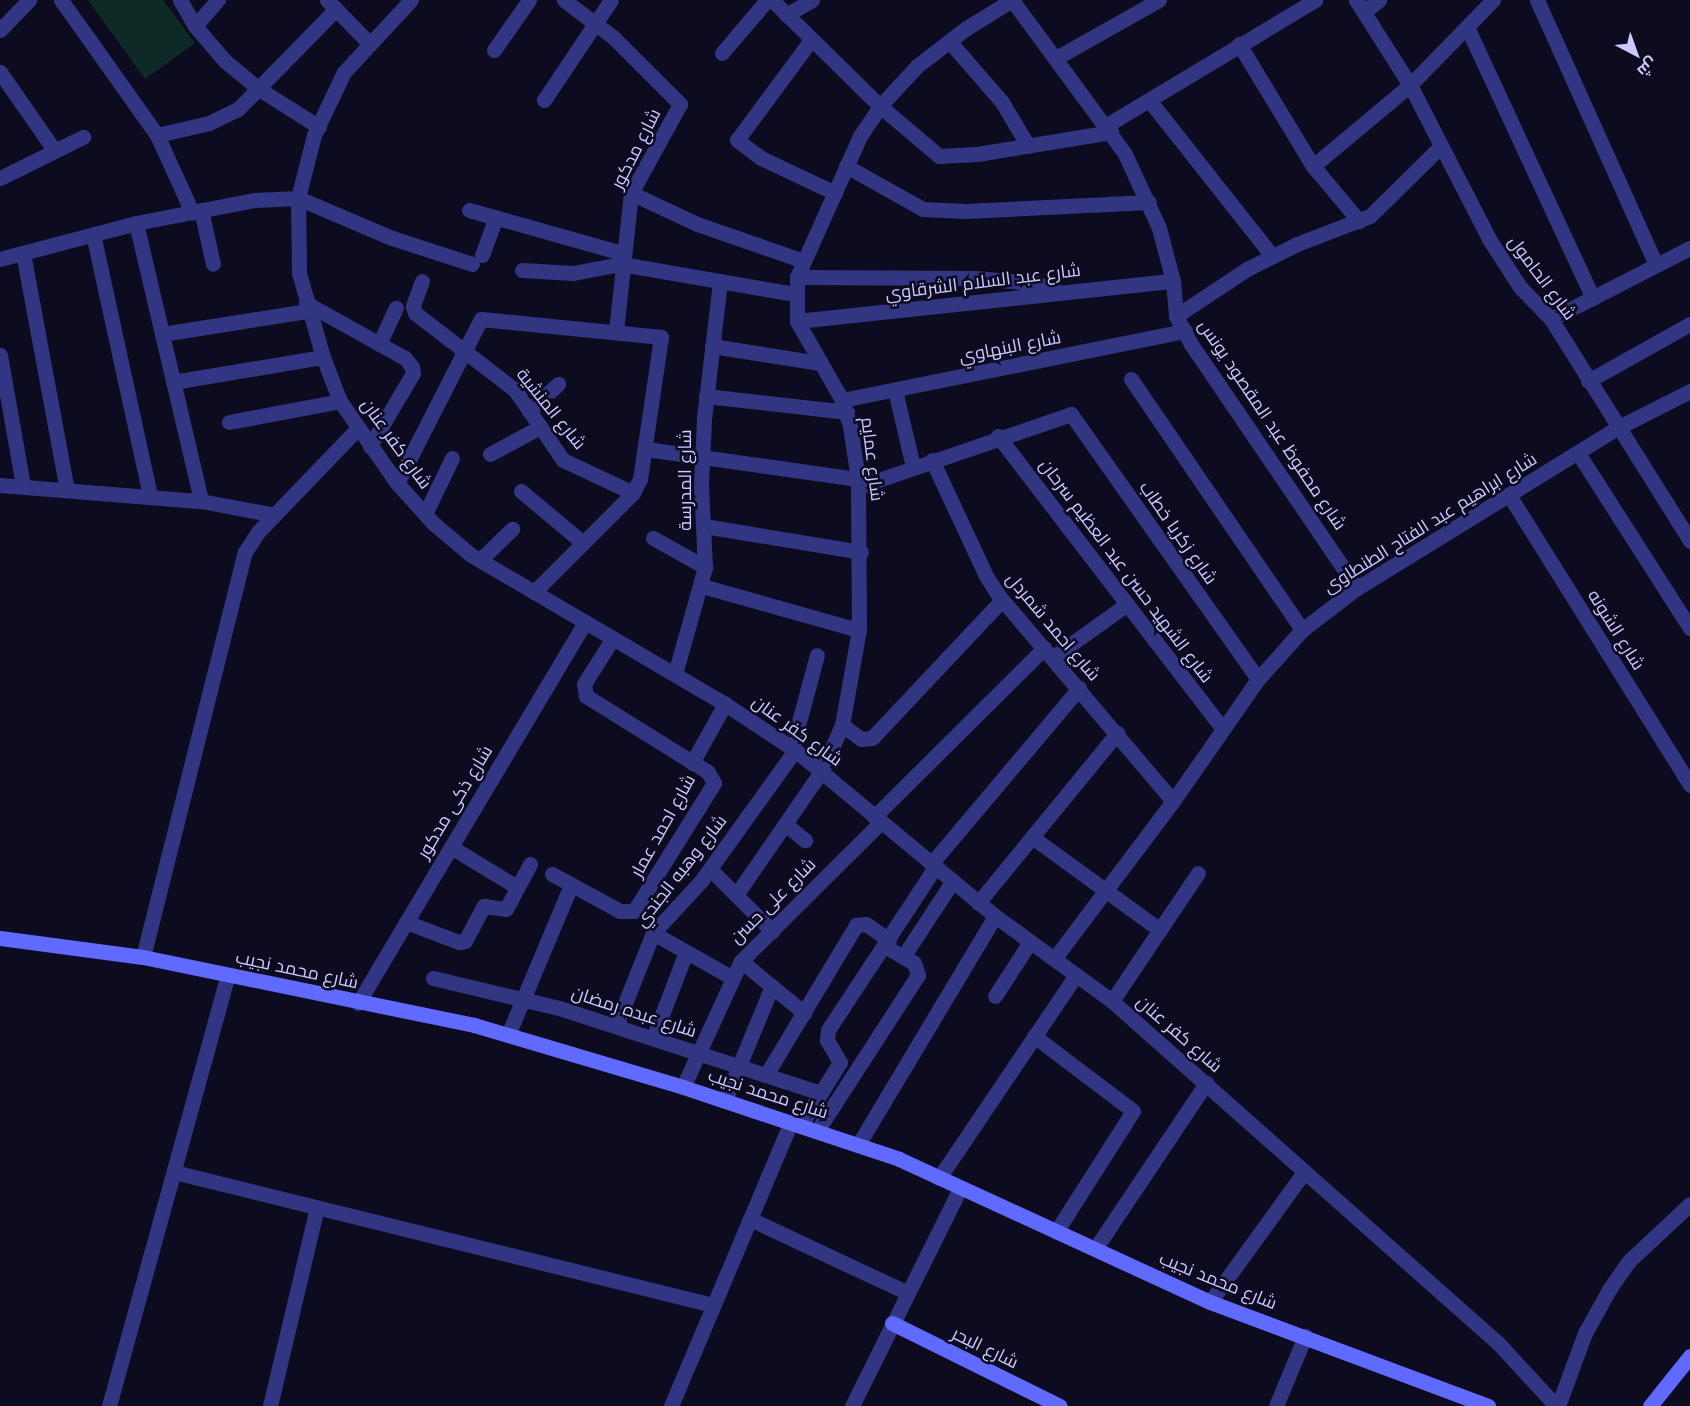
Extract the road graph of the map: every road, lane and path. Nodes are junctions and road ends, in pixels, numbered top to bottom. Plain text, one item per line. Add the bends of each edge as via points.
1 (29, 0) edge
2 (61, 0) edge
3 (180, 0) edge
4 (218, 0) edge
5 (411, 0) edge
6 (529, 0) edge
7 (564, 0) edge
8 (611, 0) edge
9 (767, 0) edge
10 (772, 0) edge
11 (812, 0) edge
12 (1012, 0) edge
13 (1159, 0) edge
14 (1315, 0) edge
15 (1379, 0) edge
16 (1493, 0) edge
17 (1537, 0) edge
18 (331, 4) edge
19 (1361, 6) edge
20 (786, 15) junction
21 (596, 23) junction
22 (195, 26) junction
23 (1467, 27) junction
24 (1, 28) edge
25 (811, 40) junction
26 (949, 41) junction
27 (368, 42) junction
28 (1239, 44) junction
29 (494, 50) dead end
30 (722, 53) dead end
31 (1056, 58) junction
32 (0, 72) edge
33 (1410, 85) junction
34 (260, 89) junction
35 (544, 100) dead end
36 (1149, 100) junction
37 (880, 106) junction
38 (319, 127) junction
39 (1109, 128) junction
40 (158, 135) junction
41 (82, 137) dead end
42 (1029, 146) junction
43 (1439, 148) junction
44 (55, 151) junction
45 (846, 166) junction
46 (1313, 166) junction
47 (0, 178) edge
48 (631, 193) junction
49 (835, 193) junction
50 (298, 198) junction
51 (1149, 202) junction
52 (469, 210) dead end
53 (197, 211) junction
54 (496, 217) junction
55 (1359, 221) junction
56 (136, 223) junction
57 (93, 234) junction
58 (1690, 248) edge
59 (23, 253) junction
60 (1272, 256) junction
61 (0, 259) edge
62 (622, 259) junction
63 (804, 261) junction
64 (213, 264) dead end
65 (1656, 265) junction
66 (522, 270) dead end
67 (797, 277) junction
68 (422, 281) dead end
69 (1173, 281) junction
70 (720, 282) junction
71 (1059, 292) junction
72 (795, 294) junction
73 (1593, 298) junction
74 (306, 307) junction
75 (396, 308) dead end
76 (1176, 316) junction
77 (1551, 319) junction
78 (797, 321) junction
79 (1690, 324) edge
80 (1185, 331) junction
81 (616, 332) junction
82 (162, 334) junction
83 (379, 344) junction
84 (712, 346) junction
85 (466, 352) junction
86 (0, 355) edge
87 (323, 357) junction
88 (819, 363) junction
89 (1131, 379) dead end
90 (2, 380) edge
91 (1588, 381) junction
92 (173, 382) junction
93 (558, 384) dead end
94 (895, 390) junction
95 (1690, 392) edge
96 (706, 396) junction
97 (340, 401) junction
98 (845, 406) junction
99 (529, 411) junction
100 (229, 422) dead end
101 (540, 427) junction
102 (358, 428) junction
103 (1617, 429) junction
104 (998, 436) junction
105 (370, 446) junction
106 (646, 449) junction
107 (1578, 453) junction
108 (490, 454) dead end
109 (702, 456) junction
110 (452, 458) dead end
111 (932, 460) junction
112 (912, 467) junction
113 (397, 483) junction
114 (858, 483) junction
115 (0, 485) edge
116 (23, 486) junction
117 (67, 490) junction
118 (521, 490) dead end
119 (633, 493) junction
120 (1509, 495) junction
121 (150, 496) junction
122 (201, 501) junction
123 (425, 514) junction
124 (275, 515) junction
125 (704, 526) junction
126 (512, 529) dead end
127 (653, 538) dead end
128 (1690, 541) edge
129 (583, 543) junction
130 (861, 552) junction
131 (480, 560) junction
132 (705, 567) junction
133 (702, 586) junction
134 (1357, 588) junction
135 (534, 592) junction
136 (1002, 600) junction
137 (1127, 604) junction
138 (585, 622) junction
139 (1690, 628) edge
140 (859, 630) junction
141 (1302, 630) junction
142 (613, 638) junction
143 (1048, 653) junction
144 (817, 655) dead end
145 (675, 674) junction
146 (1258, 680) junction
147 (1079, 688) junction
148 (725, 704) junction
149 (842, 725) junction
150 (1223, 729) junction
151 (1117, 733) junction
152 (794, 749) junction
153 (692, 762) junction
154 (821, 772) junction
155 (1690, 785) edge
156 (1173, 801) junction
157 (878, 819) junction
158 (785, 824) junction
159 (1032, 837) junction
160 (804, 840) dead end
161 (451, 847) junction
162 (530, 864) dead end
163 (933, 866) junction
164 (710, 869) junction
165 (1198, 873) dead end
166 (552, 874) dead end
167 (952, 882) junction
168 (571, 885) junction
169 (518, 887) junction
170 (1104, 892) junction
171 (736, 895) junction
172 (978, 903) junction
173 (995, 916) junction
174 (406, 922) junction
175 (1160, 930) junction
176 (772, 931) junction
177 (653, 933) junction
178 (0, 938) edge
179 (1030, 942) junction
180 (887, 943) junction
181 (686, 952) junction
182 (143, 957) junction
183 (903, 957) junction
184 (1054, 959) junction
185 (741, 961) junction
186 (228, 975) junction
187 (1076, 975) junction
188 (731, 977) junction
189 (433, 978) dead end
190 (772, 986) junction
191 (995, 996) dead end
192 (522, 999) junction
193 (1112, 1002) junction
194 (358, 1003) junction
195 (804, 1013) junction
196 (616, 1026) junction
197 (508, 1035) junction
198 (1034, 1036) junction
199 (653, 1038) junction
200 (698, 1053) junction
201 (739, 1066) junction
202 (766, 1075) junction
203 (1206, 1083) junction
204 (683, 1087) junction
205 (821, 1093) junction
206 (725, 1100) junction
207 (796, 1124) junction
208 (817, 1131) junction
209 (858, 1145) junction
210 (174, 1172) junction
211 (1304, 1172) junction
212 (939, 1178) junction
213 (960, 1188) junction
214 (1690, 1204) edge
215 (317, 1208) junction
216 (750, 1219) junction
217 (1056, 1232) junction
218 (1095, 1249) junction
219 (908, 1293) junction
220 (1210, 1302) junction
221 (713, 1305) junction
222 (892, 1323) junction
223 (1305, 1336) junction
224 (1688, 1363) edge
225 (110, 1406) edge
226 (270, 1406) edge
227 (671, 1406) edge
228 (852, 1406) edge
229 (1060, 1406) edge
230 (1276, 1406) edge
231 (1488, 1406) edge
232 (1557, 1406) edge
233 (1650, 1406) edge

1 - 24 street
2 - 40 street
3 - 22 street
4 - 22 street
5 - 27 street, شارع كفر عنان
6 - 29 street
7 - 21 street, شارع مدكور
8 - 21 street
9 - 30 street
10 - 20 street
11 - 20 street
12 - 26 street, شارع عمايم
12 - 31 street, شارع محفوظ عبد المقصود يونس
13 - 31 street
14 - 28 street
15 - 19 street
16 - 23 street
17 - 65 street
18 - 27 street
18 - 34 street
19 - 33 street, شارع الحامول
20 - 25 street
21 - 35 street
21 - 48 street, شارع مدكور via 680,104
22 - 34 street via 225,61
23 - 33 street
23 - 73 street
25 - 37 street
25 - 49 street via 737,140 760,158
26 - 37 street, شارع عمايم via 917,66
26 - 42 street via 1002,102
27 - 38 street, شارع كفر عنان via 344,72
28 - 36 street
28 - 46 street
31 - 39 street, شارع محفوظ عبد المقصود يونس
32 - 44 street
33 - 43 street, شارع الحامول
33 - 46 street
34 - 38 street
34 - 40 street via 238,109 209,123
36 - 39 street
36 - 60 street
37 - 42 street via 939,156
37 - 45 street, شارع عمايم
38 - 50 street, شارع كفر عنان
39 - 42 street
39 - 51 street, شارع محفوظ عبد المقصود يونس
40 - 53 street
41 - 44 street
43 - 55 street via 1388,201
43 - 77 street, شارع الحامول via 1520,287
44 - 47 street
45 - 49 street, شارع عمايم
45 - 51 street via 923,209 964,211
46 - 55 street
48 - 62 street, شارع مدكور
48 - 63 street via 697,224
49 - 63 street, شارع عمايم
50 - 53 street via 254,200
50 - 54 street via 392,238 477,260
50 - 74 street, شارع كفر عنان via 297,240
51 - 69 street, شارع محفوظ عبد المقصود يونس
52 - 54 street
53 - 56 street
53 - 64 street
54 - 62 street
55 - 60 street
56 - 57 street
56 - 82 street
57 - 59 street
57 - 121 street
58 - 65 street
59 - 61 street
59 - 117 street
60 - 76 street
62 - 66 street via 573,273
62 - 70 street
62 - 81 street, شارع مدكور
63 - 67 street, شارع عمايم
65 - 73 street
67 - 71 street via 975,278 1035,283
67 - 72 street, شارع عمايم
68 - 85 street, شارع المنشية via 414,311
69 - 71 street, شارع عبد السلام الشرقاوي
69 - 76 street, شارع محفوظ عبد المقصود يونس
70 - 72 street
70 - 84 street, شارع المدرسة
71 - 78 street, شارع عبد السلام الشرقاوي via 1021,300
72 - 78 street, شارع عمايم
73 - 77 street
74 - 82 street
74 - 83 street
74 - 87 street, شارع كفر عنان
75 - 83 street
76 - 80 street, شارع محفوظ عبد المقصود يونس
77 - 91 street, شارع الحامول
78 - 88 street, شارع عمايم
79 - 91 street
80 - 94 street, شارع البنهاوي
80 - 134 street, شارع محفوظ عبد المقصود يونس
81 - 85 street via 482,319
81 - 106 street via 658,335 662,341
82 - 92 street
83 - 105 street via 405,358 413,373
84 - 88 street
84 - 96 street, شارع المدرسة
85 - 99 street, شارع المنشية via 515,390
85 - 113 street
86 - 90 street
87 - 92 street
87 - 97 street, شارع كفر عنان
88 - 98 street, شارع عمايم
89 - 141 street
90 - 116 street
91 - 103 street, شارع الحامول
92 - 122 street
93 - 99 street
94 - 98 street, شارع البنهاوي
94 - 112 street
95 - 103 street, شارع ابراهيم عبد الفتاح الطنطاوى
96 - 98 street, شارع البنهاوي
96 - 109 street, شارع المدرسة
97 - 100 street
97 - 102 street, شارع كفر عنان
98 - 114 street, شارع عمايم
99 - 101 street, شارع المنشية
101 - 108 street
101 - 119 street, شارع المنشية via 563,460
102 - 105 street, شارع كفر عنان
102 - 124 street
103 - 107 street, شارع ابراهيم عبد الفتاح الطنطاوى
103 - 128 street, شارع الحامول
104 - 111 street
104 - 137 street, شارع الشهيد حسن عبد العظيم سرحان
104 - 146 street, شارع زكريا خطاب via 1064,413 1074,419
105 - 113 street, شارع كفر عنان
106 - 109 street
106 - 119 street
107 - 120 street, شارع ابراهيم عبد الفتاح الطنطاوى
107 - 139 street
109 - 114 street
109 - 125 street, شارع المدرسة
110 - 123 street
111 - 112 street
111 - 136 street, شارع احمد شمردل via 986,576
112 - 114 street
113 - 123 street, شارع كفر عنان
114 - 130 street, شارع عمايم
115 - 116 street
116 - 117 street
117 - 121 street
118 - 129 street
119 - 129 street
120 - 134 street, شارع ابراهيم عبد الفتاح الطنطاوى
120 - 155 street, شارع الشونه
121 - 122 street
122 - 124 street
123 - 131 street, شارع كفر عنان
124 - 182 street via 258,532 237,575
125 - 130 street
125 - 132 street, شارع المدرسة
126 - 131 street
127 - 132 street
129 - 135 street
130 - 140 street, شارع عمايم
131 - 135 street, شارع كفر عنان
132 - 133 street, شارع المدرسة
133 - 140 street
133 - 145 street, شارع المدرسة
134 - 141 street, شارع ابراهيم عبد الفتاح الطنطاوى
135 - 138 street, شارع كفر عنان
136 - 143 street, شارع احمد شمردل
136 - 149 street via 872,738 861,740
137 - 143 street, شارع على حسن
137 - 150 street, شارع الشهيد حسن عبد العظيم سرحان
138 - 142 street, شارع كفر عنان
138 - 161 street, شارع ذكى مدكور
140 - 149 street, شارع عمايم
141 - 146 street, شارع ابراهيم عبد الفتاح الطنطاوى
142 - 145 street, شارع كفر عنان
142 - 153 street, شارع احمد عمار via 584,684 586,696
143 - 147 street, شارع احمد شمردل
143 - 157 street, شارع على حسن
144 - 152 street
145 - 148 street, شارع كفر عنان
146 - 150 street, شارع ابراهيم عبد الفتاح الطنطاوى
147 - 151 street, شارع احمد شمردل
147 - 163 street
148 - 152 street, شارع كفر عنان
148 - 153 street
149 - 154 street, شارع عمايم
150 - 156 street, شارع ابراهيم عبد الفتاح الطنطاوى
151 - 156 street, شارع احمد شمردل
151 - 159 street
152 - 154 street, شارع كفر عنان
152 - 164 street, شارع وهبه الجندي
153 - 168 street, شارع احمد عمار via 710,774 714,783 639,908 620,911
154 - 157 street, شارع كفر عنان
154 - 158 street, شارع عمايم
156 - 170 street, شارع ابراهيم عبد الفتاح الطنطاوى
157 - 163 street, شارع كفر عنان
157 - 176 street, شارع على حسن
158 - 160 street
158 - 171 street, شارع عمايم
159 - 170 street
159 - 172 street
161 - 169 street
161 - 174 street, شارع ذكى مدكور
162 - 169 street
163 - 167 street, شارع كفر عنان
163 - 180 street
164 - 171 street
164 - 177 street, شارع وهبه الجندي
165 - 175 street
166 - 168 street, شارع احمد عمار
167 - 172 street, شارع كفر عنان
167 - 183 street
168 - 192 street
169 - 174 street via 504,910 483,907 468,939 461,942
170 - 175 street
170 - 184 street, شارع ابراهيم عبد الفتاح الطنطاوى
171 - 176 street
172 - 173 street, شارع كفر عنان
173 - 179 street, شارع كفر عنان
173 - 209 street
174 - 194 street, شارع ذكى مدكور
175 - 193 street
176 - 185 street, شارع على حسن
177 - 181 street
177 - 196 street, شارع وهبه الجندي
178 - 182 street, شارع محمد نجيب
179 - 184 street, شارع كفر عنان
179 - 191 street
180 - 183 street
180 - 195 street via 866,924 856,925
180 - 205 street via 826,1036 840,1062
181 - 188 street
181 - 199 street
182 - 186 street, شارع محمد نجيب
183 - 208 street via 914,963 918,975
184 - 187 street, شارع كفر عنان
185 - 188 street, شارع على حسن
185 - 190 street
186 - 194 street, شارع محمد نجيب
186 - 210 street
187 - 193 street, شارع كفر عنان
187 - 198 street
188 - 200 street, شارع على حسن
189 - 192 street, شارع عبده رمضان
190 - 195 street
190 - 201 street
192 - 196 street, شارع عبده رمضان
192 - 197 street
193 - 203 street, شارع كفر عنان
194 - 197 street, شارع محمد نجيب
195 - 202 street
196 - 199 street, شارع عبده رمضان
197 - 204 street, شارع محمد نجيب
198 - 212 street
198 - 217 street via 1132,1107 1133,1115
199 - 200 street, شارع عبده رمضان
200 - 201 street, شارع عبده رمضان
200 - 204 street, شارع على حسن
201 - 202 street, شارع عبده رمضان
201 - 206 street
202 - 205 street, شارع عبده رمضان
203 - 211 street, شارع كفر عنان
203 - 218 street
204 - 206 street, شارع محمد نجيب
205 - 207 street
206 - 207 street, شارع محمد نجيب
207 - 208 street, شارع محمد نجيب
207 - 216 street
208 - 209 street, شارع محمد نجيب
209 - 212 street, شارع محمد نجيب
210 - 215 street
210 - 225 street
211 - 220 street
211 - 232 street, شارع كفر عنان via 1499,1344
212 - 213 street, شارع محمد نجيب
213 - 217 street, شارع محمد نجيب
213 - 219 street
214 - 232 street via 1629,1261 1610,1288 1585,1333
215 - 221 street
215 - 226 street
216 - 219 street
216 - 221 street
217 - 218 street, شارع محمد نجيب
218 - 220 street, شارع محمد نجيب
219 - 222 street
220 - 223 street, شارع محمد نجيب
221 - 227 street
222 - 228 street
222 - 229 street, شارع البحر
223 - 230 street
223 - 231 street, شارع محمد نجيب
224 - 233 street

